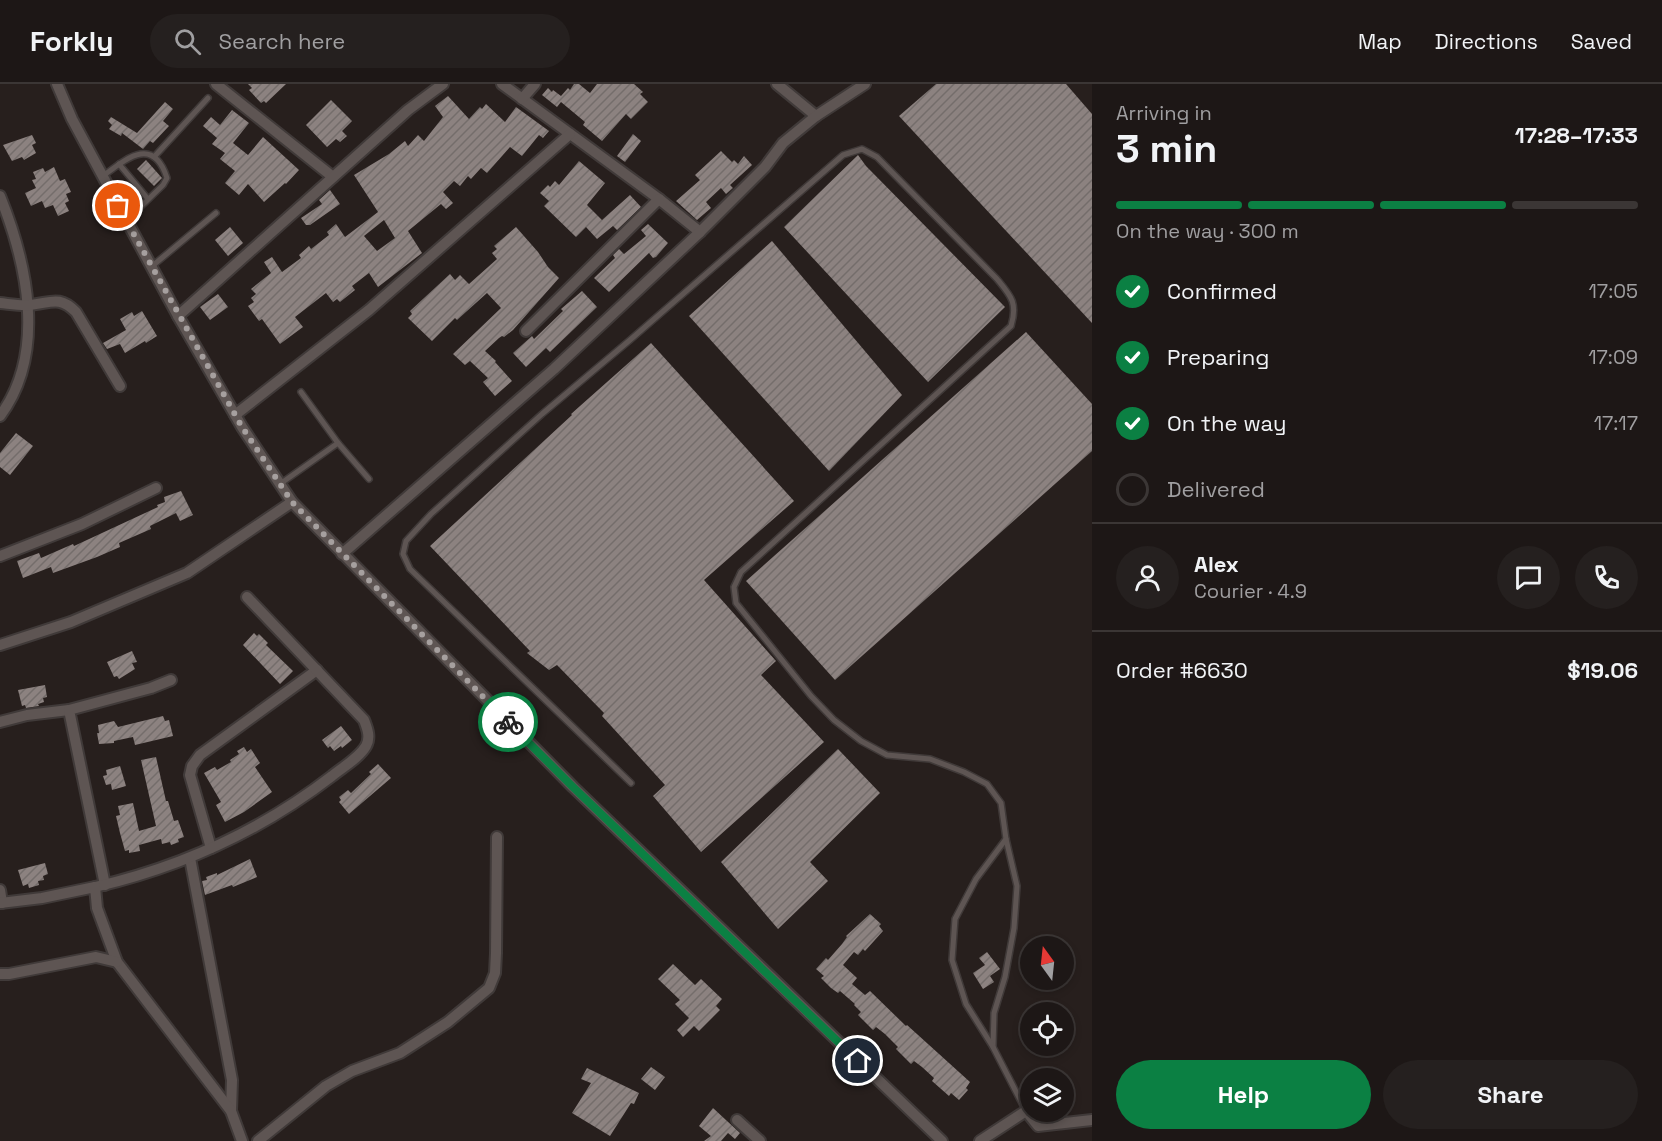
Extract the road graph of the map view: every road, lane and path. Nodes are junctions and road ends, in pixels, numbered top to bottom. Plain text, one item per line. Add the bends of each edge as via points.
1 (57, 84) edge
2 (216, 84) edge
3 (443, 84) edge
4 (502, 84) edge
5 (535, 84) edge
6 (777, 84) edge
7 (864, 84) edge
8 (208, 98) dead end
9 (522, 99) junction
10 (816, 116) junction
11 (570, 134) junction
12 (154, 157) junction
13 (119, 164) junction
14 (103, 176) junction
15 (333, 177) junction
16 (0, 196) edge
17 (148, 199) junction
18 (659, 199) junction
19 (216, 213) dead end
20 (126, 220) junction
21 (699, 232) junction
22 (152, 267) junction
23 (0, 303) edge
24 (28, 306) junction
25 (178, 316) junction
26 (526, 331) dead end
27 (120, 386) dead end
28 (301, 392) dead end
29 (235, 415) junction
30 (0, 416) edge
31 (338, 443) junction
32 (369, 479) dead end
33 (280, 484) junction
34 (156, 488) dead end
35 (292, 502) junction
36 (342, 554) junction
37 (0, 556) edge
38 (247, 597) dead end
39 (0, 645) edge
40 (317, 670) junction
41 (171, 680) dead end
42 (69, 710) junction
43 (0, 722) edge
44 (631, 783) dead end
45 (497, 837) dead end
46 (1006, 839) junction
47 (211, 848) junction
48 (190, 858) junction
49 (100, 886) junction
50 (0, 890) edge
51 (1, 903) edge
52 (117, 962) junction
53 (0, 974) edge
54 (993, 1047) junction
55 (1020, 1099) edge
56 (231, 1110) junction
57 (1020, 1115) edge
58 (737, 1120) dead end
59 (1092, 1120) edge
60 (1035, 1122) edge
61 (1074, 1122) edge
62 (1074, 1122) edge
63 (239, 1139) edge
64 (258, 1141) edge
65 (760, 1141) edge
66 (942, 1141) edge
67 (980, 1141) edge

1 - 14 street
2 - 15 street
3 - 15 street
4 - 9 street
5 - 9 street
6 - 10 street
7 - 10 street
8 - 12 lane
9 - 11 street
10 - 21 street via 783,143 765,167
11 - 18 street
11 - 29 street via 369,310
12 - 13 lane via 138,153
12 - 17 lane via 167,178
13 - 14 lane
13 - 17 lane
14 - 20 street
15 - 25 street
16 - 24 street via 20,262
17 - 20 lane
18 - 21 street
18 - 26 street
19 - 22 lane
20 - 22 street
21 - 36 street via 554,369
22 - 25 street
23 - 24 street
24 - 27 street via 55,301 68,304
24 - 30 street via 19,379
25 - 29 street
28 - 31 lane
29 - 33 street
31 - 32 lane
31 - 33 lane
33 - 35 street
34 - 37 street via 82,524
35 - 36 street
35 - 39 street via 187,573 71,622
36 - 66 street via 573,787
38 - 40 street
40 - 47 street via 200,755 192,766 190,775
40 - 47 street via 364,720 369,732 367,745 314,790 245,833
41 - 42 street
42 - 43 street
42 - 49 street
44 - 46 lane via 410,569 403,554 406,541 542,414 843,155 862,149 877,157 997,279 1011,296 1015,313 1011,326 741,572 734,587 736,603 811,696 861,741 887,755 930,759 987,784 1001,803
45 - 64 street via 495,973 489,988 448,1022 400,1053 352,1071 326,1086
46 - 54 lane via 1017,886 1014,928 994,1013
46 - 54 lane via 976,879 955,919 952,960 966,1004
47 - 48 street
48 - 49 street
48 - 56 street via 223,1024 232,1080
49 - 51 street
49 - 52 street via 97,908
50 - 51 street
52 - 53 street via 96,957
52 - 56 street
54 - 55 lane
56 - 63 street
57 - 67 street
58 - 65 street
59 - 62 street
60 - 61 street via 1038,1126

